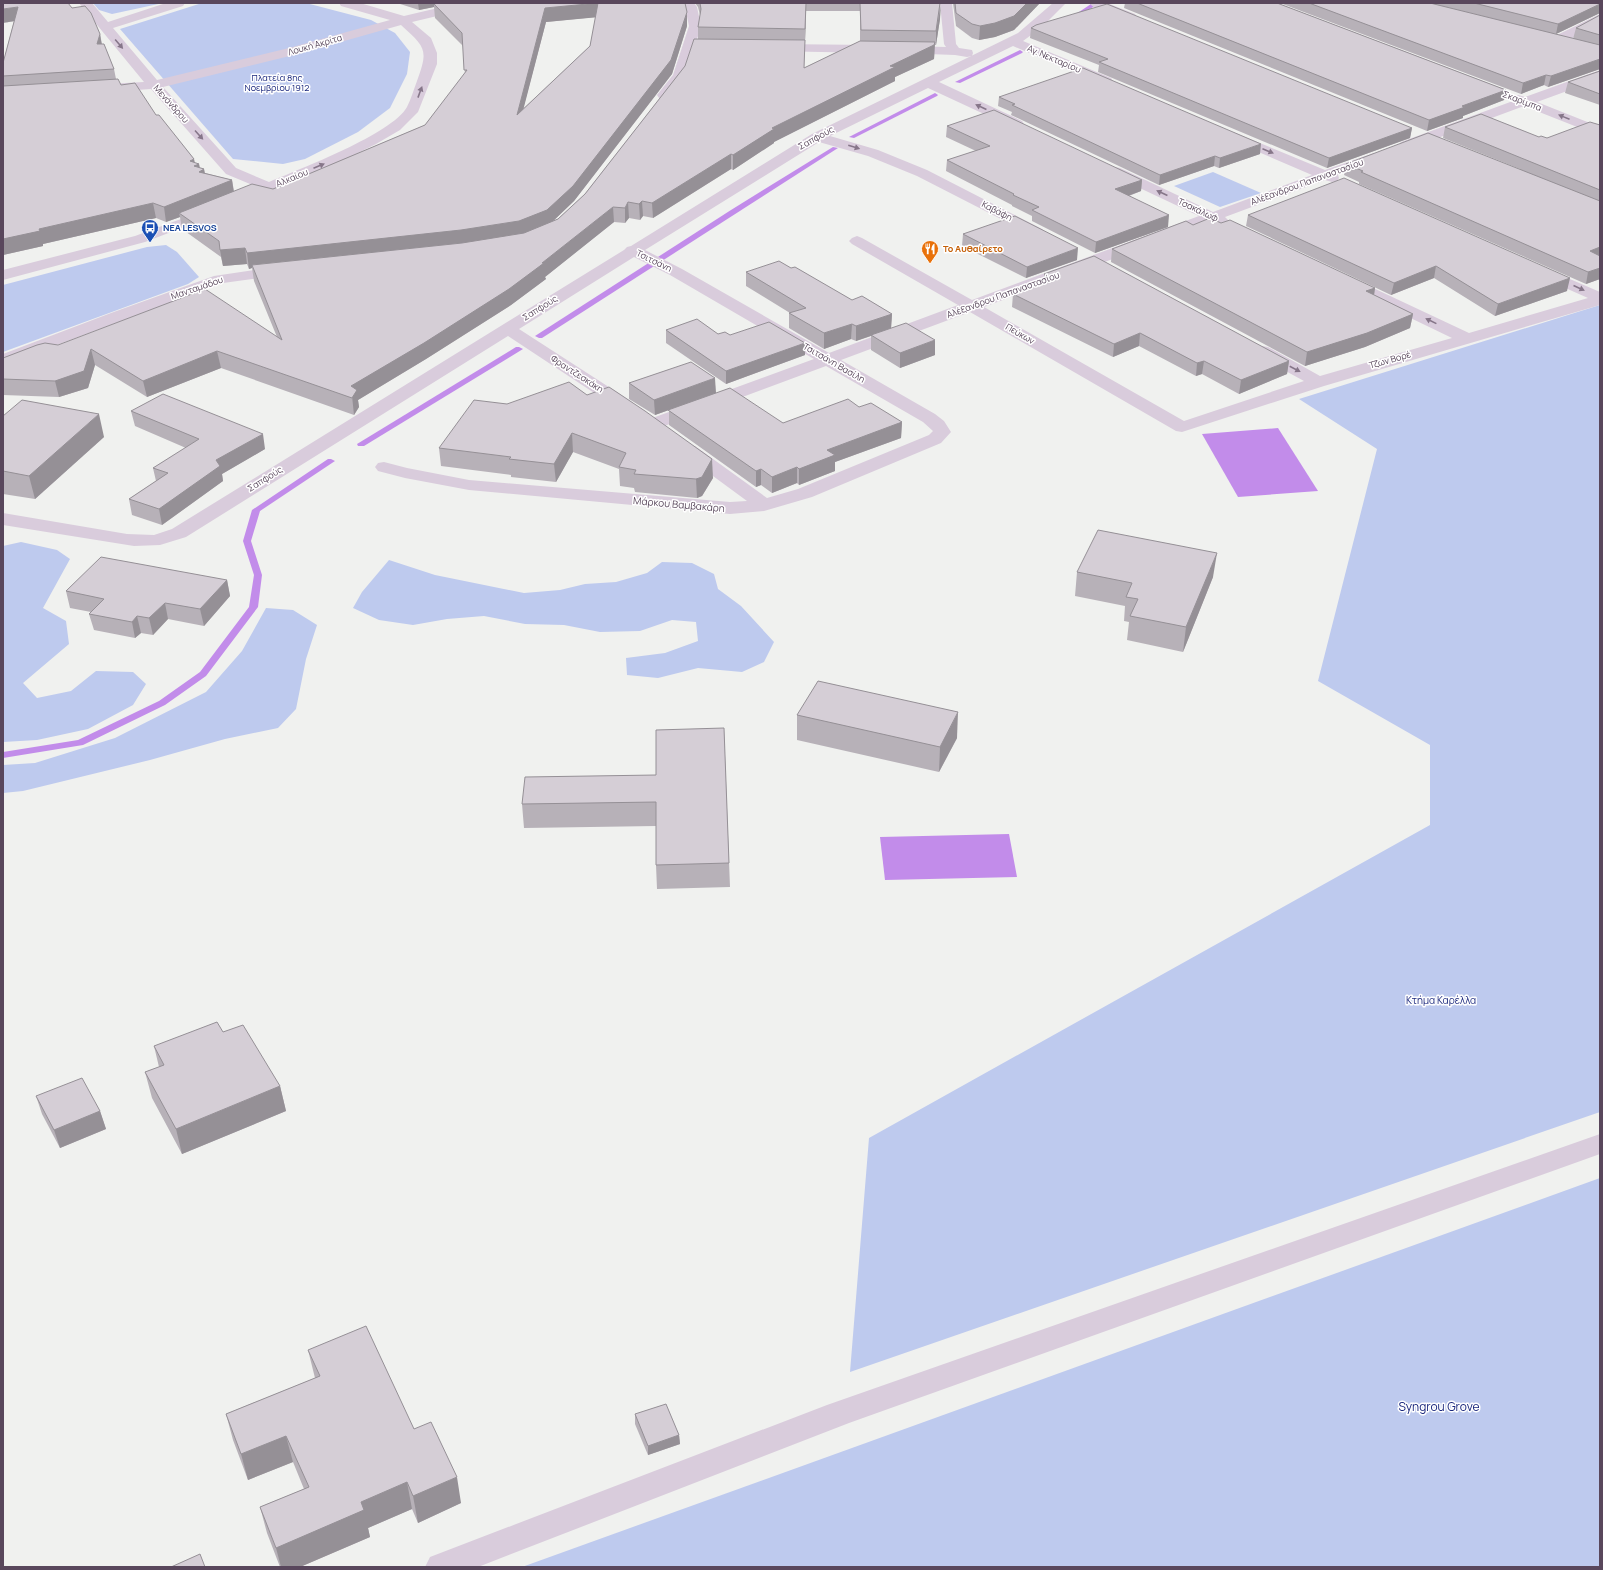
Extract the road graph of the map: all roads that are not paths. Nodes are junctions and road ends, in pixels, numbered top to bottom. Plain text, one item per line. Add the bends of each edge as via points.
1 (85, 3) edge
2 (179, 3) edge
3 (345, 3) edge
4 (475, 3) edge
5 (688, 3) edge
6 (946, 3) edge
7 (1060, 3) edge
8 (1096, 3) edge
9 (1600, 18) edge
10 (403, 20) junction
11 (1140, 21) edge
12 (104, 27) junction
13 (1543, 37) edge
14 (1558, 40) junction
15 (1013, 41) junction
16 (1579, 46) edge
17 (688, 47) junction
18 (704, 47) edge
19 (759, 48) edge
20 (955, 51) junction
21 (982, 57) junction
22 (1598, 76) edge
23 (929, 83) junction
24 (154, 85) junction
25 (1122, 88) edge
26 (94, 89) edge
27 (1503, 93) edge
28 (1525, 102) junction
29 (657, 104) edge
30 (1029, 130) edge
31 (1408, 130) edge
32 (1224, 132) edge
33 (1600, 132) edge
34 (817, 137) junction
35 (1427, 138) junction
36 (1442, 144) edge
37 (1100, 163) edge
38 (1325, 176) junction
39 (1347, 185) edge
40 (270, 187) junction
41 (1213, 217) junction
42 (1234, 227) edge
43 (1053, 240) edge
44 (857, 241) dead end
45 (1074, 250) edge
46 (638, 253) junction
47 (1094, 261) junction
48 (1528, 266) edge
49 (1108, 268) edge
50 (294, 270) edge
51 (676, 272) joint
52 (1332, 274) edge
53 (3, 276) edge
54 (1600, 299) edge
55 (971, 306) junction
56 (507, 328) junction
57 (1466, 338) junction
58 (1248, 344) edge
59 (828, 359) junction
60 (3, 360) edge
61 (1318, 382) junction
62 (929, 418) joint
63 (653, 424) junction
64 (1182, 427) joint
65 (384, 466) dead end
66 (764, 505) junction
67 (3, 519) edge
68 (1600, 1144) edge
69 (440, 1567) edge

1 - 12 street, Μενάνδρου
2 - 12 street
3 - 10 street, Αλκαίου
4 - 10 street, Λουκή Ακρίτα
5 - 17 street via 694,26
6 - 20 street via 950,44
7 - 15 street, Σαπφούς via 1030,31
8 - 11 street
9 - 14 street
10 - 24 street, Λουκή Ακρίτα via 293,51
40 -> 10 street, Αλκαίου via 371,142 406,117 418,99 430,64 431,53 426,41
12 -> 24 street, Μενάνδρου
13 - 14 street
14 - 16 street
15 - 21 street, Σαπφούς
15 - 25 street, Αγ. Νεκταρίου
17 - 18 street
17 - 29 street via 679,76
19 - 20 street
20 - 21 street
21 - 23 street, Σαπφούς
22 - 28 street, Αλέξανδρου Παπαναστασίου
30 -> 23 street
23 - 34 street, Σαπφούς
24 - 26 street, Λουκή Ακρίτα
24 -> 40 street, Μενάνδρου via 231,171
27 - 28 street, Σκαρίμπα
33 -> 28 street, Σκαρίμπα
28 - 35 street, Αλέξανδρου Παπαναστασίου
31 - 35 street
32 -> 38 street
34 -> 43 street, Καβάφη via 873,153 922,173
34 - 46 street, Σαπφούς
35 - 36 street
35 - 38 street, Αλέξανδρου Παπαναστασίου
41 -> 37 street, Τσακάλωφ
38 - 39 street
38 - 41 street, Αλέξανδρου Παπαναστασίου
40 - 53 street, Αλκαίου via 140,239
41 - 42 street, Τσακάλωφ
41 - 47 street, Αλέξανδρου Παπαναστασίου
44 - 55 street, Πεύκων
45 - 47 street
46 - 51 street, Τσιτσάνη
46 - 56 street, Σαπφούς
47 - 49 street
47 - 55 street, Αλέξανδρου Παπαναστασίου
48 -> 54 street
50 - 60 street, Μανταμάδου via 224,278
51 - 59 street, Τσιτσάνη Βασίλη
57 -> 52 street
54 - 57 street, Τζων Βορέ
55 - 59 street, Αλέξανδρου Παπαναστασίου
55 - 64 street, Πεύκων
56 - 63 street, Φραντζεσκάκη
56 - 67 street, Σαπφούς via 185,529 163,540 128,540
57 - 61 street, Τζων Βορέ
58 -> 61 street
59 - 62 street, Τσιτσάνη Βασίλη
59 - 63 street, Αλέξανδρου Παπαναστασίου
61 - 64 street, Τζων Βορέ
62 - 66 street, Μάρκου Βαμβακάρη via 942,432 935,438 805,494
63 - 66 street, Φραντζεσκάκη
65 - 66 street, Μάρκου Βαμβακάρη via 405,473 469,485 700,507
68 - 69 street via 838,1414

